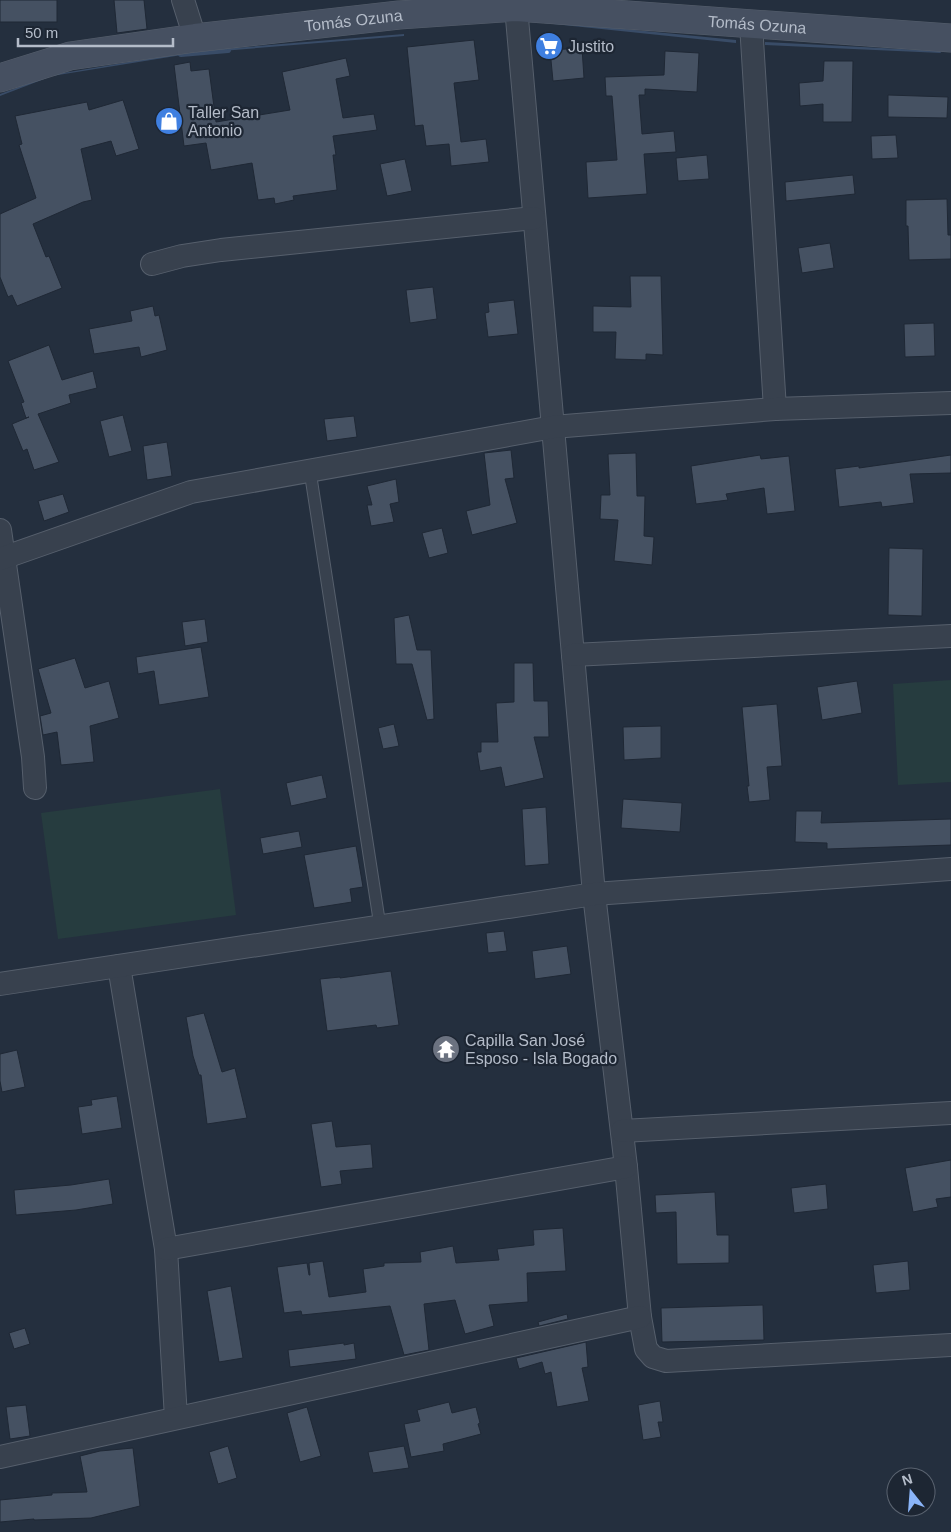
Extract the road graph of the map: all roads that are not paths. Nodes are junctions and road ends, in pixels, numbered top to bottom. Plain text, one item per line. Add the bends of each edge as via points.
1 (183, 0) edge
2 (516, 7) junction
3 (751, 24) junction
4 (195, 38) junction
5 (951, 38) edge
6 (0, 78) edge
7 (534, 218) junction
8 (152, 264) dead end
9 (951, 403) edge
10 (775, 409) junction
11 (553, 427) junction
12 (310, 471) junction
13 (0, 530) edge
14 (2, 558) edge
15 (951, 636) edge
16 (573, 655) junction
17 (35, 788) dead end
18 (951, 869) edge
19 (594, 894) junction
20 (380, 926) junction
21 (119, 966) junction
22 (0, 984) edge
23 (951, 1114) edge
24 (622, 1131) junction
25 (626, 1167) junction
26 (166, 1249) junction
27 (640, 1317) junction
28 (951, 1345) edge
29 (176, 1418) junction
30 (0, 1457) edge

1 - 4 street
2 - 3 street, Tomás Ozuna via 674,14
2 - 4 street, Tomás Ozuna via 399,15
2 - 7 street
3 - 5 street, Tomás Ozuna
3 - 10 street
4 - 6 street, Tomás Ozuna via 70,56
7 - 8 street via 221,250
7 - 11 street
9 - 10 street
10 - 11 street
11 - 12 street
11 - 16 street
12 - 14 street via 190,492
12 - 20 lane
13 - 14 street
14 - 17 street
15 - 16 street
16 - 19 street
18 - 19 street
19 - 20 street
19 - 24 street
20 - 21 street
21 - 22 street
21 - 26 street
23 - 24 street
24 - 25 street
25 - 26 street
25 - 27 street
26 - 29 street
27 - 28 street via 646,1349 653,1357 666,1361
27 - 29 street
29 - 30 street

